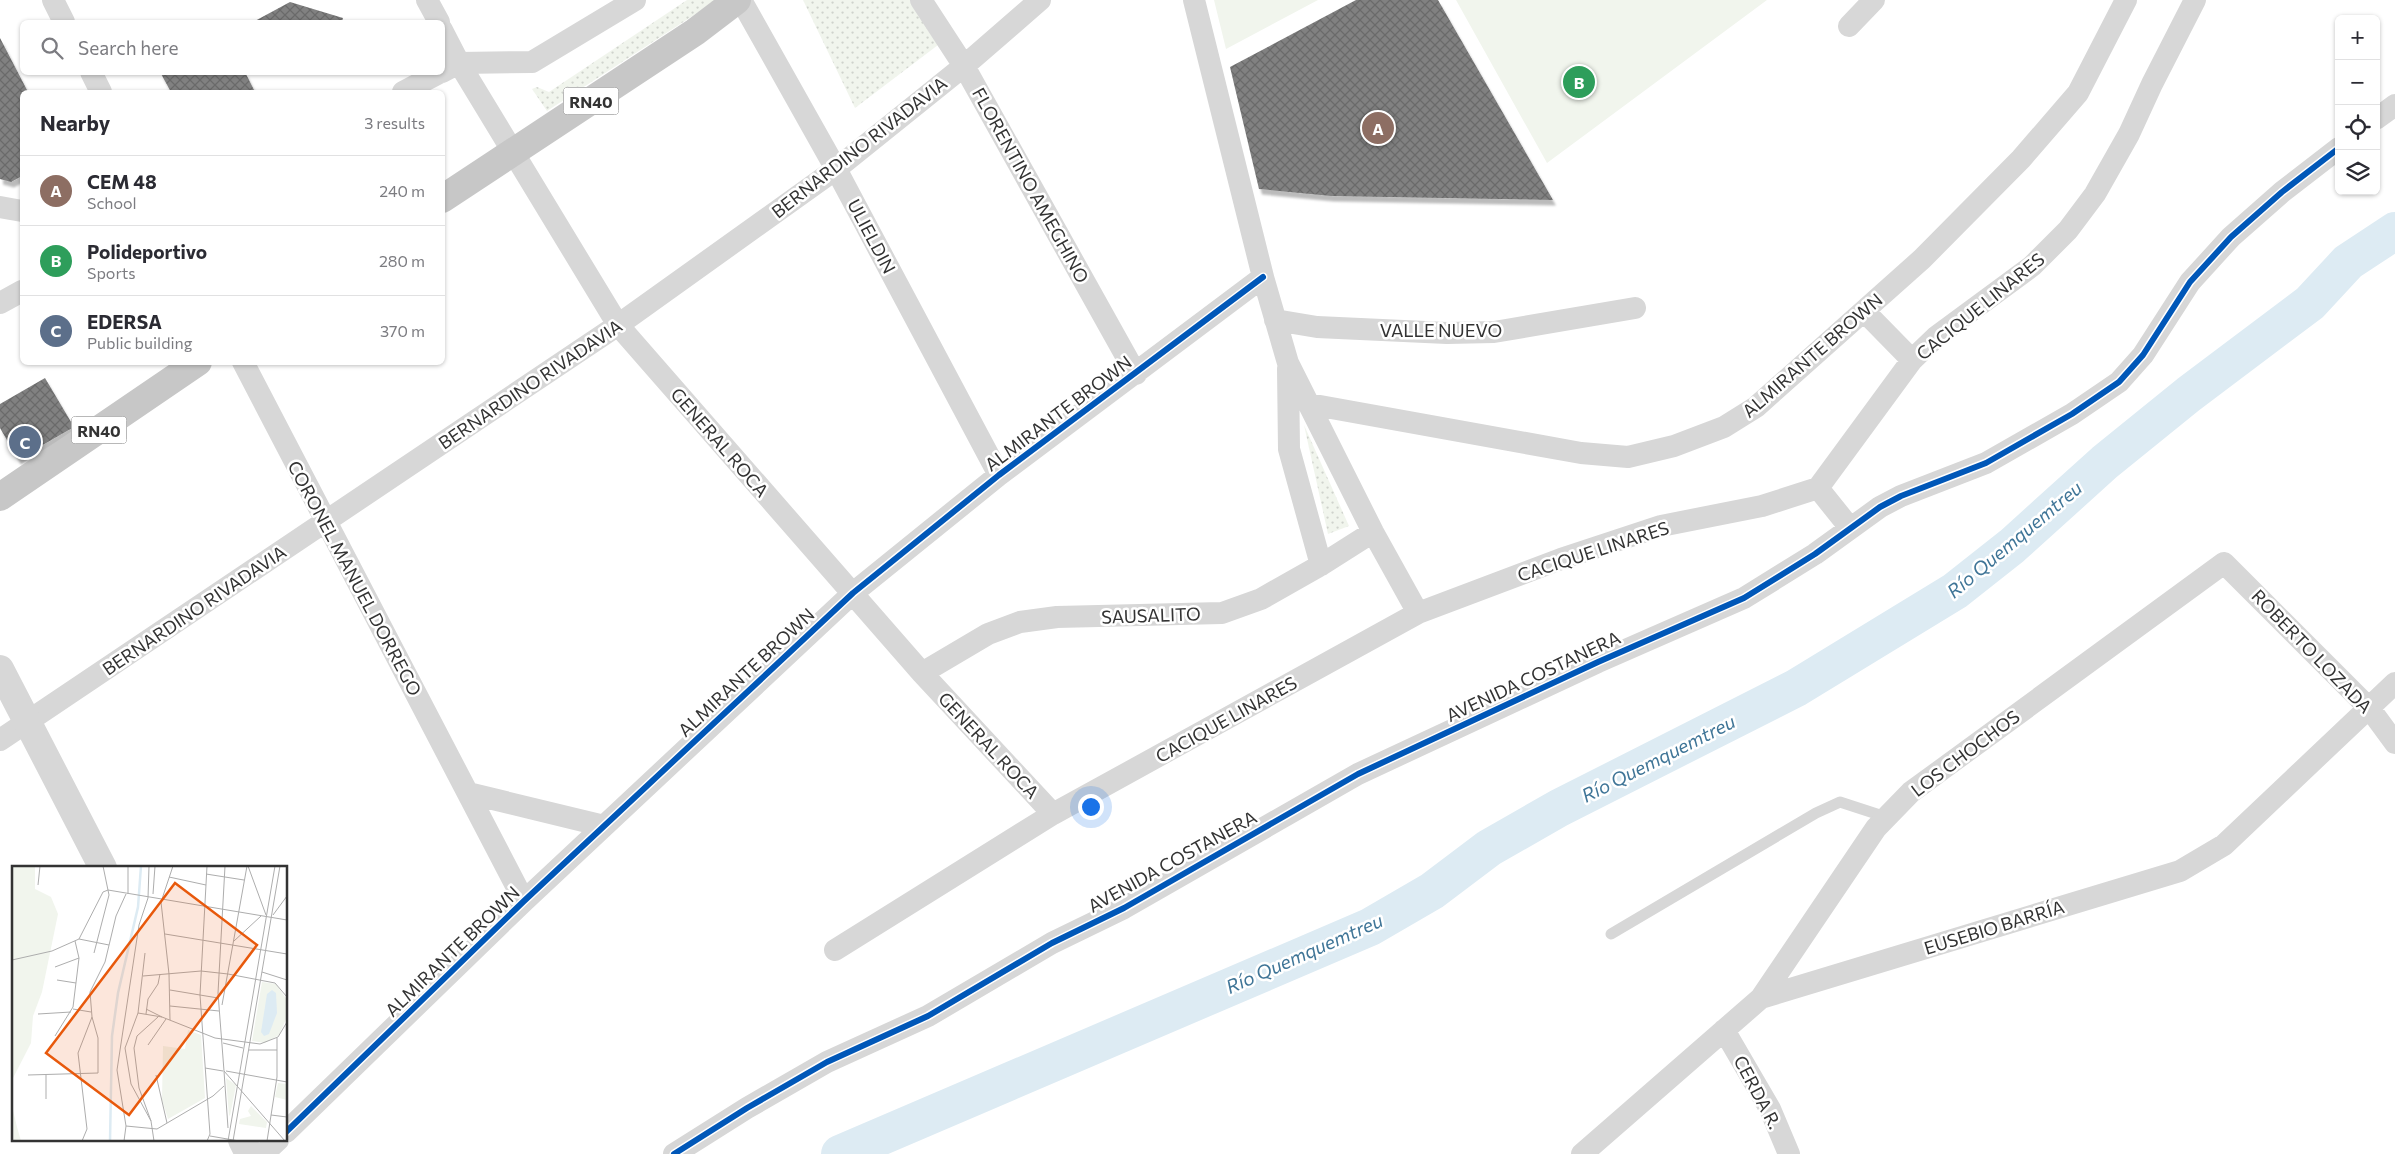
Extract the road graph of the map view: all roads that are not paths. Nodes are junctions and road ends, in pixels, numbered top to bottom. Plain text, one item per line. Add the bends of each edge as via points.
1 (52, 0) edge
2 (427, 0) edge
3 (635, 0) edge
4 (739, 0) edge
5 (921, 0) edge
6 (1040, 0) edge
7 (1194, 0) edge
8 (1874, 0) edge
9 (2126, 0) edge
10 (2195, 0) edge
11 (63, 20) edge
12 (438, 20) edge
13 (1849, 26) dead end
14 (445, 50) edge
15 (964, 66) junction
16 (448, 69) edge
17 (92, 75) edge
18 (436, 75) edge
19 (100, 90) edge
20 (407, 90) edge
21 (2395, 105) edge
22 (2380, 116) edge
23 (2336, 150) edge
24 (515, 152) junction
25 (836, 169) junction
26 (445, 198) edge
27 (0, 207) edge
28 (20, 211) edge
29 (1263, 277) junction
30 (20, 292) edge
31 (0, 303) edge
32 (1635, 308) dead end
33 (1864, 310) junction
34 (1275, 320) junction
35 (618, 325) junction
36 (1912, 360) junction
37 (1288, 363) junction
38 (194, 365) edge
39 (245, 365) edge
40 (1136, 374) junction
41 (1309, 404) junction
42 (1000, 475) junction
43 (1818, 488) junction
44 (0, 497) edge
45 (326, 522) junction
46 (1850, 528) junction
47 (1372, 532) junction
48 (2224, 563) joint
49 (1321, 565) junction
50 (853, 593) junction
51 (1418, 613) junction
52 (0, 669) edge
53 (922, 673) junction
54 (2395, 683) edge
55 (2370, 709) junction
56 (29, 721) junction
57 (0, 740) edge
58 (2395, 743) edge
59 (468, 793) junction
60 (1053, 814) junction
61 (1886, 817) junction
62 (604, 826) junction
63 (102, 866) edge
64 (524, 901) junction
65 (1611, 934) dead end
66 (835, 950) dead end
67 (1761, 998) junction
68 (1724, 1030) junction
69 (288, 1130) edge
70 (243, 1142) edge
71 (276, 1142) edge
72 (249, 1154) edge
73 (264, 1154) edge
74 (674, 1154) edge
75 (1582, 1154) edge
76 (1789, 1154) edge

1 - 11 street
2 - 12 street
3 - 16 street via 532,62
4 - 24 highway, RN40
4 - 25 street, ULIELDIN
5 - 15 street, FLORENTINO AMEGHINO
6 - 15 street, BERNARDINO RIVADAVIA
7 - 29 street
8 - 13 street
9 - 33 street, ALMIRANTE BROWN via 2078,93 1966,217
10 - 36 street, CACIQUE LINARES via 2129,134 2095,194 2068,230 2032,266 1937,336
14 - 16 street, GENERAL ROCA
15 - 25 street, BERNARDINO RIVADAVIA
15 - 40 street, FLORENTINO AMEGHINO
16 - 24 street, GENERAL ROCA
17 - 19 street
18 - 20 street
21 - 22 street
23 - 46 street, AVENIDA COSTANERA via 2231,237 2190,282 2143,355 2119,382 2072,414 1986,463 1880,506
24 - 26 highway, RN40
24 - 35 street, GENERAL ROCA
25 - 35 street, BERNARDINO RIVADAVIA
25 - 42 street, ULIELDIN
27 - 28 street
29 - 34 street
29 - 40 street, ALMIRANTE BROWN
30 - 31 street
32 - 34 street, VALLE NUEVO via 1494,332 1317,327
33 - 36 street
33 - 41 street, ALMIRANTE BROWN via 1756,407 1724,427 1674,446 1628,457 1582,453
34 - 37 street
35 - 45 street, BERNARDINO RIVADAVIA
35 - 50 street, GENERAL ROCA
36 - 43 street, CACIQUE LINARES
37 - 41 street
37 - 49 street via 1289,449
38 - 44 highway, RN40
39 - 45 street, CORONEL MANUEL DORREGO
40 - 42 street, ALMIRANTE BROWN
41 - 47 street
42 - 50 street, ALMIRANTE BROWN
43 - 46 street
43 - 51 street, CACIQUE LINARES via 1762,506 1661,526 1561,559
45 - 56 street, BERNARDINO RIVADAVIA
45 - 59 street, CORONEL MANUEL DORREGO
46 - 74 street, AVENIDA COSTANERA via 1744,598 1358,774 1124,908 1052,943 928,1016 827,1062
47 - 49 street, SAUSALITO
47 - 51 street
48 - 55 street, ROBERTO LOZADA
48 - 61 street, LOS CHOCHOS via 1911,792
49 - 53 street, SAUSALITO via 1261,599 1222,613 1057,617 1020,622 988,634
50 - 53 street, GENERAL ROCA
50 - 62 street, ALMIRANTE BROWN
51 - 60 street, CACIQUE LINARES
52 - 56 street
53 - 60 street, GENERAL ROCA
54 - 55 street, EUSEBIO BARRÍA
55 - 58 street, ROBERTO LOZADA
55 - 67 street, EUSEBIO BARRÍA via 2224,845 2180,871
56 - 57 street, BERNARDINO RIVADAVIA
56 - 63 street
59 - 62 street
59 - 64 street, CORONEL MANUEL DORREGO
60 - 66 street, CACIQUE LINARES
61 - 65 lane via 1840,802
61 - 67 street, LOS CHOCHOS
62 - 64 street, ALMIRANTE BROWN
64 - 69 street, ALMIRANTE BROWN
67 - 68 street, EUSEBIO BARRÍA
68 - 75 street, EUSEBIO BARRÍA
68 - 76 street, CERDA R. via 1770,1109
70 - 72 street
71 - 73 street

